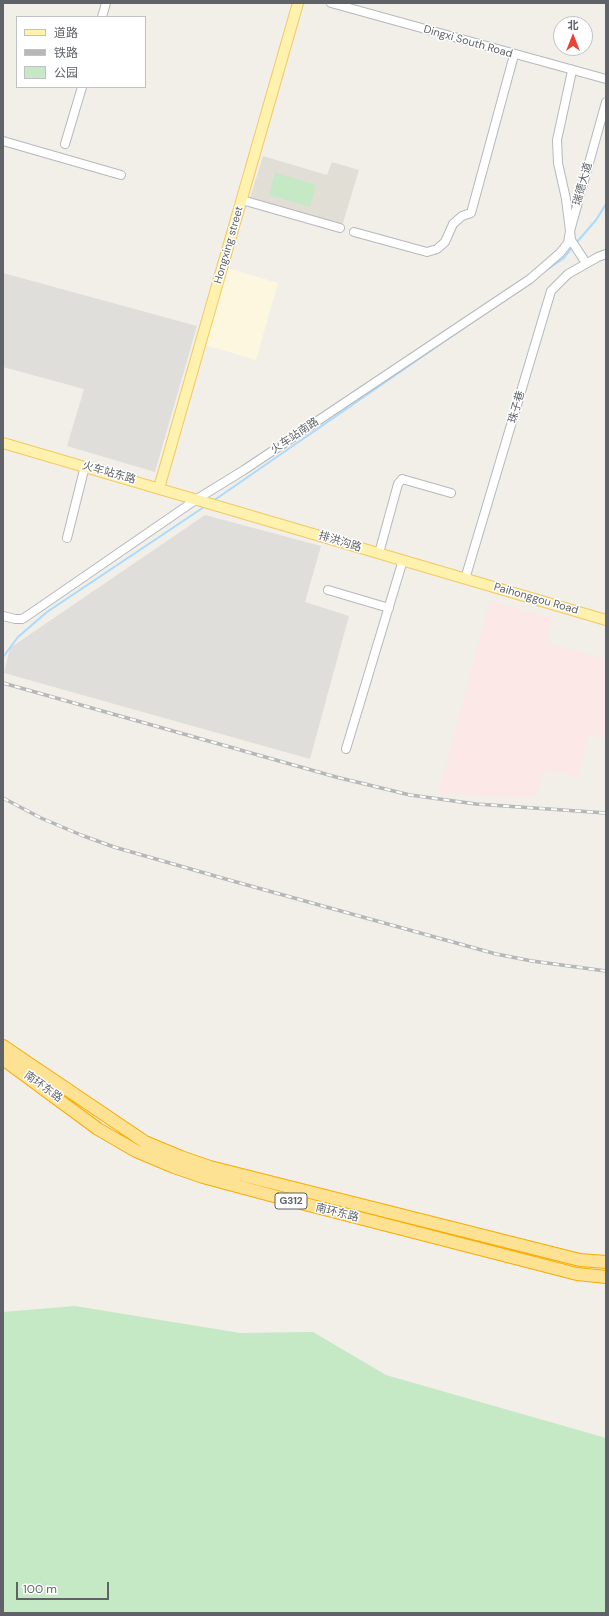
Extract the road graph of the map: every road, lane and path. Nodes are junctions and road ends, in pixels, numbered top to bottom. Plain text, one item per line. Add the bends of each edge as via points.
1 (106, 3) edge
2 (298, 3) edge
3 (331, 3) edge
4 (102, 16) edge
5 (514, 55) junction
6 (572, 71) junction
7 (606, 79) edge
8 (82, 88) edge
9 (606, 102) edge
10 (3, 141) edge
11 (65, 144) dead end
12 (120, 175) dead end
13 (242, 200) junction
14 (340, 228) dead end
15 (570, 231) junction
16 (354, 232) dead end
17 (606, 247) edge
18 (602, 255) edge
19 (586, 263) junction
20 (3, 443) edge
21 (84, 466) junction
22 (159, 488) junction
23 (451, 493) dead end
24 (199, 499) junction
25 (216, 504) joint
26 (66, 538) dead end
27 (379, 553) junction
28 (403, 560) junction
29 (465, 579) junction
30 (328, 590) dead end
31 (389, 608) junction
32 (3, 616) edge
33 (606, 620) edge
34 (346, 748) dead end
35 (3, 1046) edge
36 (3, 1059) edge
37 (606, 1262) edge
38 (606, 1277) edge

1 - 4 street
2 - 13 main road, Hongxing street
3 - 5 street, Dingxi South Road
5 - 6 street, Dingxi South Road
5 - 16 street via 471,213 462,216 453,224 445,242 437,249 427,252
6 - 7 street, Dingxi South Road
6 - 15 street via 557,140 558,163
8 - 11 street
9 - 15 street, 瑞德大道
10 - 12 street
13 - 14 street
13 - 22 main road, Hongxing street
15 - 19 street, 瑞德大道 via 572,240
15 - 24 street, 火车站南路 via 568,243 560,253 530,279
17 - 18 street
18 - 19 street, 珠子巷
19 - 29 street, 珠子巷 via 560,281 552,290
20 - 21 main road, 火车站东路
21 - 22 main road, 火车站东路
21 - 26 street
22 - 24 main road, 火车站东路
23 - 27 street via 402,479 398,484
24 - 25 main road, 火车站东路
24 - 32 street, 火车站南路 via 22,619
25 - 27 main road, 排洪沟路
27 - 28 main road, 排洪沟路
28 - 29 main road, 排洪沟路
28 - 31 street
29 - 33 main road, Paihonggou Road
30 - 31 street
31 - 34 street
35 - 37 highway, 南环东路 / G312 via 145,1142 181,1157 210,1167 580,1260
36 - 38 highway, 南环东路 / G312 via 98,1129 136,1151 174,1167 267,1194 577,1274

